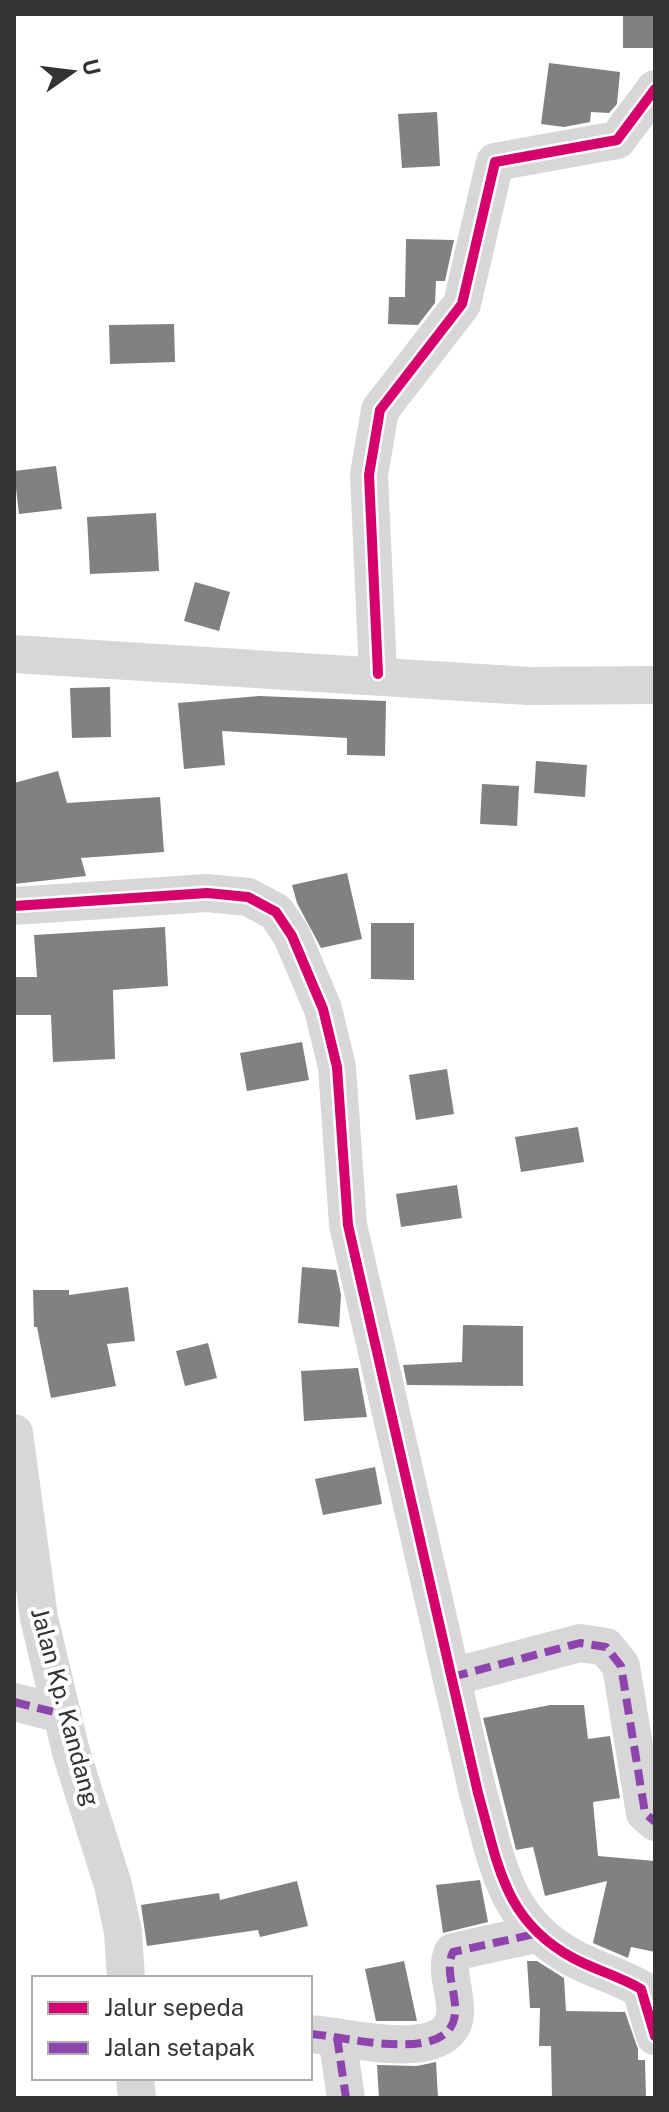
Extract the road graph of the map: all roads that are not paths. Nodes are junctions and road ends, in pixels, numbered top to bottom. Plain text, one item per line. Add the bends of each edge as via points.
1 (655, 89) edge
2 (14, 654) edge
3 (378, 674) junction
4 (655, 685) edge
5 (14, 906) edge
6 (14, 1433) edge
7 (452, 1677) junction
8 (14, 1702) edge
9 (62, 1714) junction
10 (655, 1822) edge
11 (535, 1934) junction
12 (126, 1976) edge
13 (648, 1985) edge
14 (323, 2036) edge
15 (655, 2036) edge
16 (346, 2098) edge

1 - 3 street via 617,140 495,162 462,304 380,410 369,475
2 - 3 street
3 - 4 street via 528,686
5 - 7 street via 207,893 248,897 276,912 292,936 323,1009 337,1067 348,1225
6 - 9 street, Jalan Kp. Kandang via 39,1618
7 - 10 street via 580,1643 606,1647 621,1666 645,1813
7 - 11 street via 502,1878
8 - 9 street
9 - 12 street, Jalan Kp. Kandang via 113,1885
11 - 13 street via 573,1958
11 - 14 street via 453,1952 455,2016 436,2042
13 - 15 street
14 - 16 street

